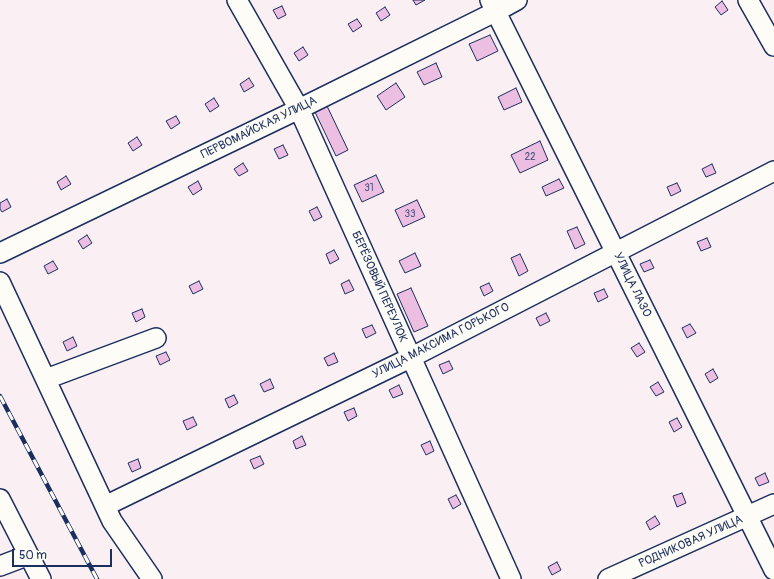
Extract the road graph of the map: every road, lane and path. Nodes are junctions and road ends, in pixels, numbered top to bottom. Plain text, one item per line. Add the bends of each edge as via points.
1 (237, 0) edge
2 (517, 0) edge
3 (748, 0) edge
4 (494, 6) edge
5 (774, 46) edge
6 (299, 110) junction
7 (774, 171) edge
8 (616, 252) junction
9 (0, 253) edge
10 (0, 282) edge
11 (156, 338) dead end
12 (410, 358) junction
13 (46, 379) junction
14 (0, 499) edge
15 (774, 504) edge
16 (106, 506) junction
17 (747, 517) junction
18 (29, 555) junction
19 (0, 566) edge
20 (774, 570) edge
21 (41, 579) edge
22 (152, 579) edge
23 (511, 579) edge
24 (608, 579) edge

1 - 6 street, БЕРЁЗОВЫЙ ПЕРЕУЛОК
2 - 4 street, ПЕРВОМАЙСКАЯ УЛИЦА
3 - 5 street
4 - 6 street, ПЕРВОМАЙСКАЯ УЛИЦА
4 - 8 street, УЛИЦА ЛАЗО
6 - 9 street, ПЕРВОМАЙСКАЯ УЛИЦА
6 - 12 street, БЕРЁЗОВЫЙ ПЕРЕУЛОК
7 - 8 street, УЛИЦА МАКСИМА ГОРЬКОГО
8 - 12 street, УЛИЦА МАКСИМА ГОРЬКОГО
8 - 17 street, УЛИЦА ЛАЗО
10 - 13 street
11 - 13 street
12 - 16 street, УЛИЦА МАКСИМА ГОРЬКОГО
12 - 23 street, БЕРЁЗОВЫЙ ПЕРЕУЛОК
13 - 16 street
14 - 18 street
15 - 17 street, РОДНИКОВАЯ УЛИЦА
16 - 22 street via 112,521
17 - 20 street, УЛИЦА ЛАЗО
17 - 24 street, РОДНИКОВАЯ УЛИЦА
18 - 19 street
18 - 21 street

